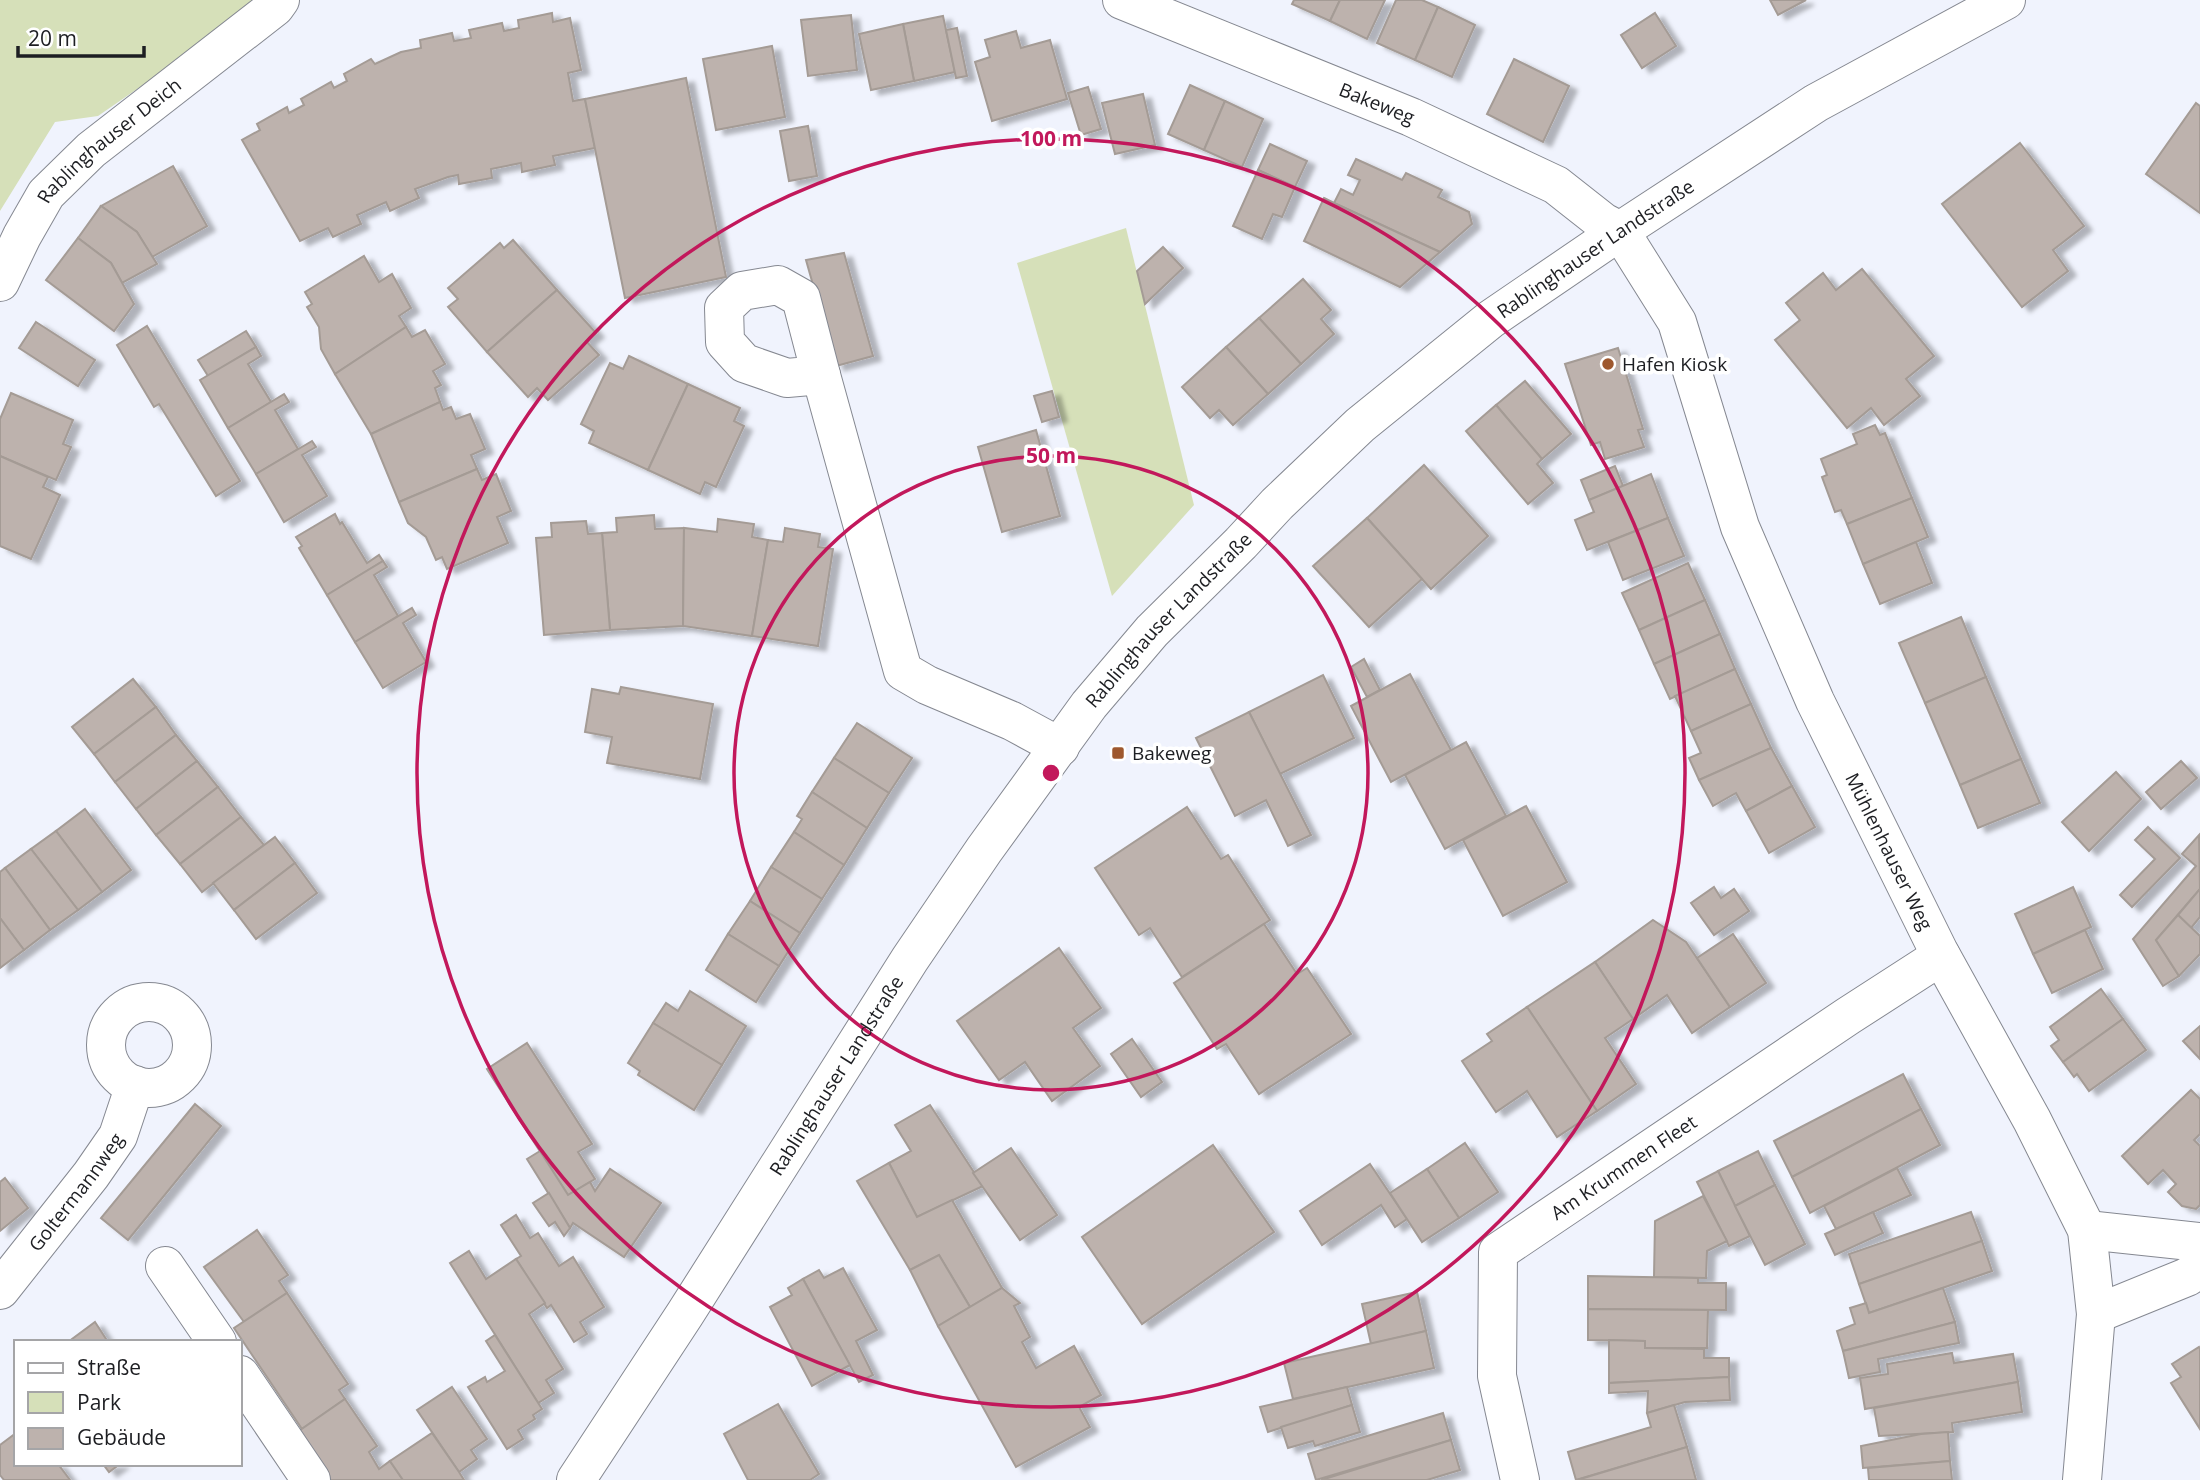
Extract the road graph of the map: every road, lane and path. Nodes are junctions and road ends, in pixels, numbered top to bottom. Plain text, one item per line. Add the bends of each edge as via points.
1 (280, 0) edge
2 (1122, 0) edge
3 (2005, 0) edge
4 (1620, 231) junction
5 (0, 282) edge
6 (821, 374) dead end
7 (1060, 747) junction
8 (1941, 956) junction
9 (135, 1086) dead end
10 (2087, 1230) junction
11 (2200, 1242) edge
12 (165, 1266) dead end
13 (2200, 1269) edge
14 (0, 1290) edge
15 (2096, 1314) junction
16 (216, 1340) edge
17 (242, 1378) edge
18 (311, 1480) edge
19 (576, 1480) edge
20 (1520, 1480) edge
21 (2082, 1480) edge

1 - 5 street, Rablinghauser Deich via 91,150 46,194
2 - 4 street, Bakeweg via 1411,117 1556,185
3 - 4 street, Rablinghauser Landstraße via 1816,103
4 - 7 street, Rablinghauser Landstraße via 1491,319 1360,425 1152,631
4 - 8 street, Mühlenhauser Weg via 1677,322 1740,527 1815,701
6 - 7 street via 903,671
7 - 19 street, Rablinghauser Landstraße via 909,959
8 - 10 street, Mühlenhauser Weg
8 - 20 street, Am Krummen Fleet via 1498,1252 1497,1376
9 - 14 street, Goltermannweg via 118,1136
10 - 11 street
10 - 15 street, Mühlenhauser Weg
12 - 16 street
13 - 15 street
15 - 21 street, Mühlenhauser Weg
17 - 18 street

